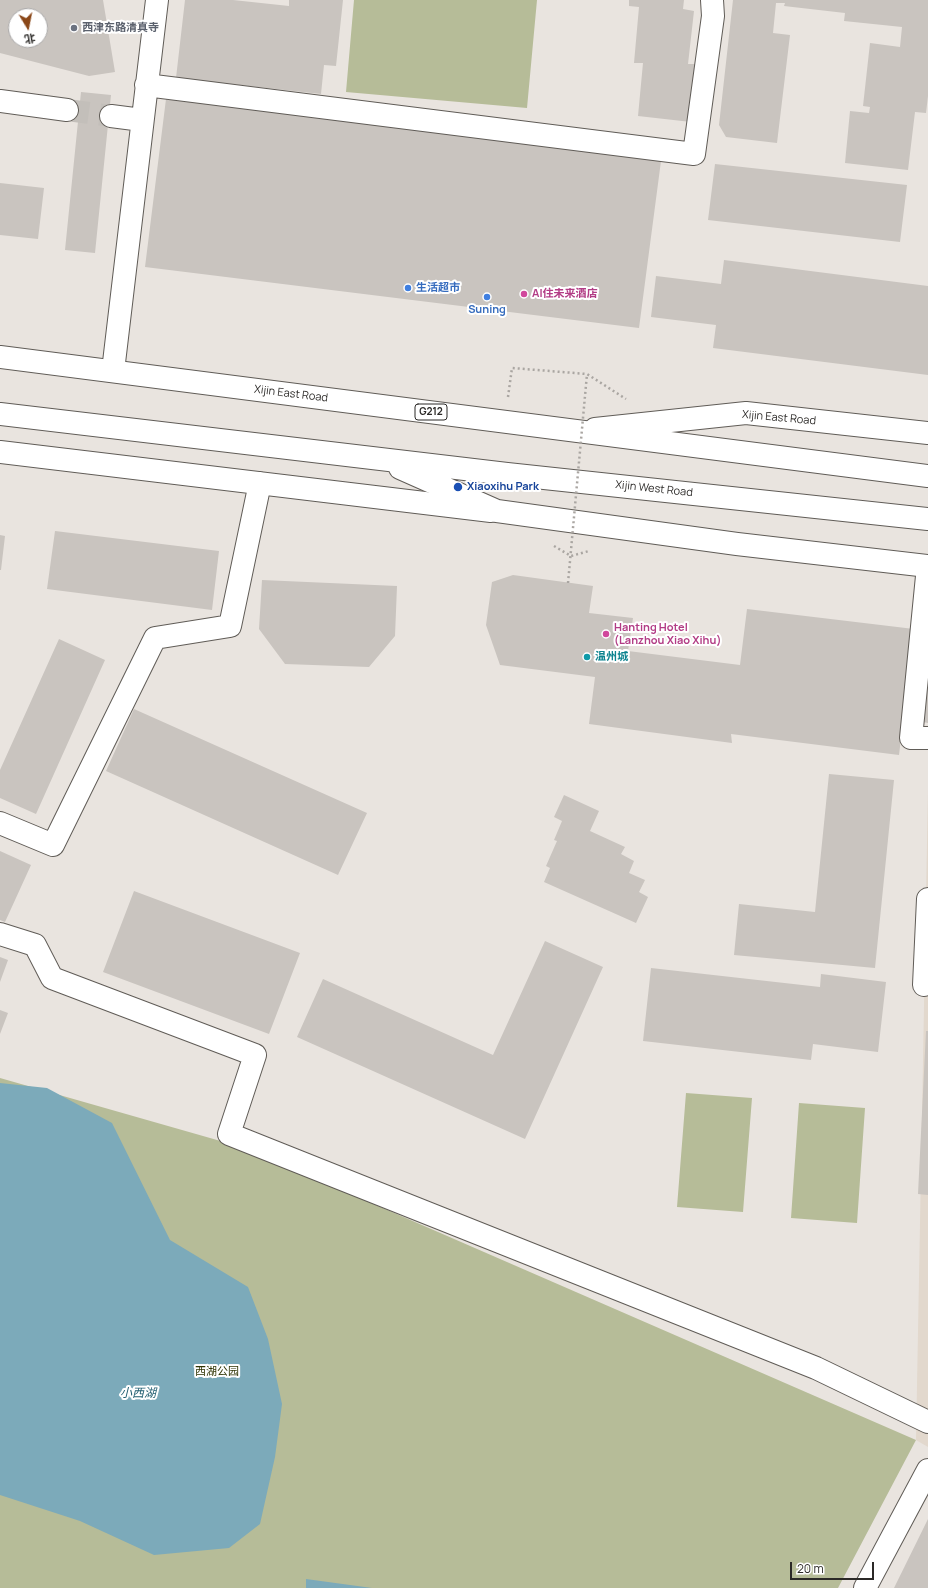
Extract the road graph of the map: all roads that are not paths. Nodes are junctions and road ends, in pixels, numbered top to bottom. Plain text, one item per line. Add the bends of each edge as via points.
1 (157, 0) edge
2 (712, 0) edge
3 (146, 85) junction
4 (0, 101) edge
5 (67, 110) tunnel mouth
6 (111, 116) tunnel mouth
7 (142, 120) junction
8 (0, 357) edge
9 (113, 371) junction
10 (0, 414) edge
11 (582, 431) junction
12 (928, 433) edge
13 (0, 452) edge
14 (380, 459) junction
15 (928, 475) edge
16 (260, 483) junction
17 (497, 511) junction
18 (928, 519) edge
19 (928, 566) edge
20 (928, 738) edge
21 (0, 823) edge
22 (928, 900) edge
23 (0, 934) edge
24 (924, 985) dead end
25 (928, 1422) edge
26 (928, 1470) edge
27 (865, 1588) edge

1 - 3 main road
2 - 3 main road via 713,16 694,154
3 - 7 main road
4 - 5 main road
6 - 7 main road
7 - 9 main road
8 - 9 main road, Xijin East Road / G212
9 - 11 main road, Xijin East Road / G212
10 - 14 main road
11 - 12 main road, Xijin East Road via 746,413
11 - 15 main road, Xijin East Road / G212
13 - 16 main road
14 - 17 main road
14 - 18 main road, Xijin West Road
16 - 17 main road
16 - 21 main road via 230,626 155,638 53,845
17 - 19 main road via 737,544
19 - 20 main road via 911,738
22 - 24 main road
23 - 25 main road via 35,946 52,978 255,1055 229,1134 816,1368
26 - 27 main road

